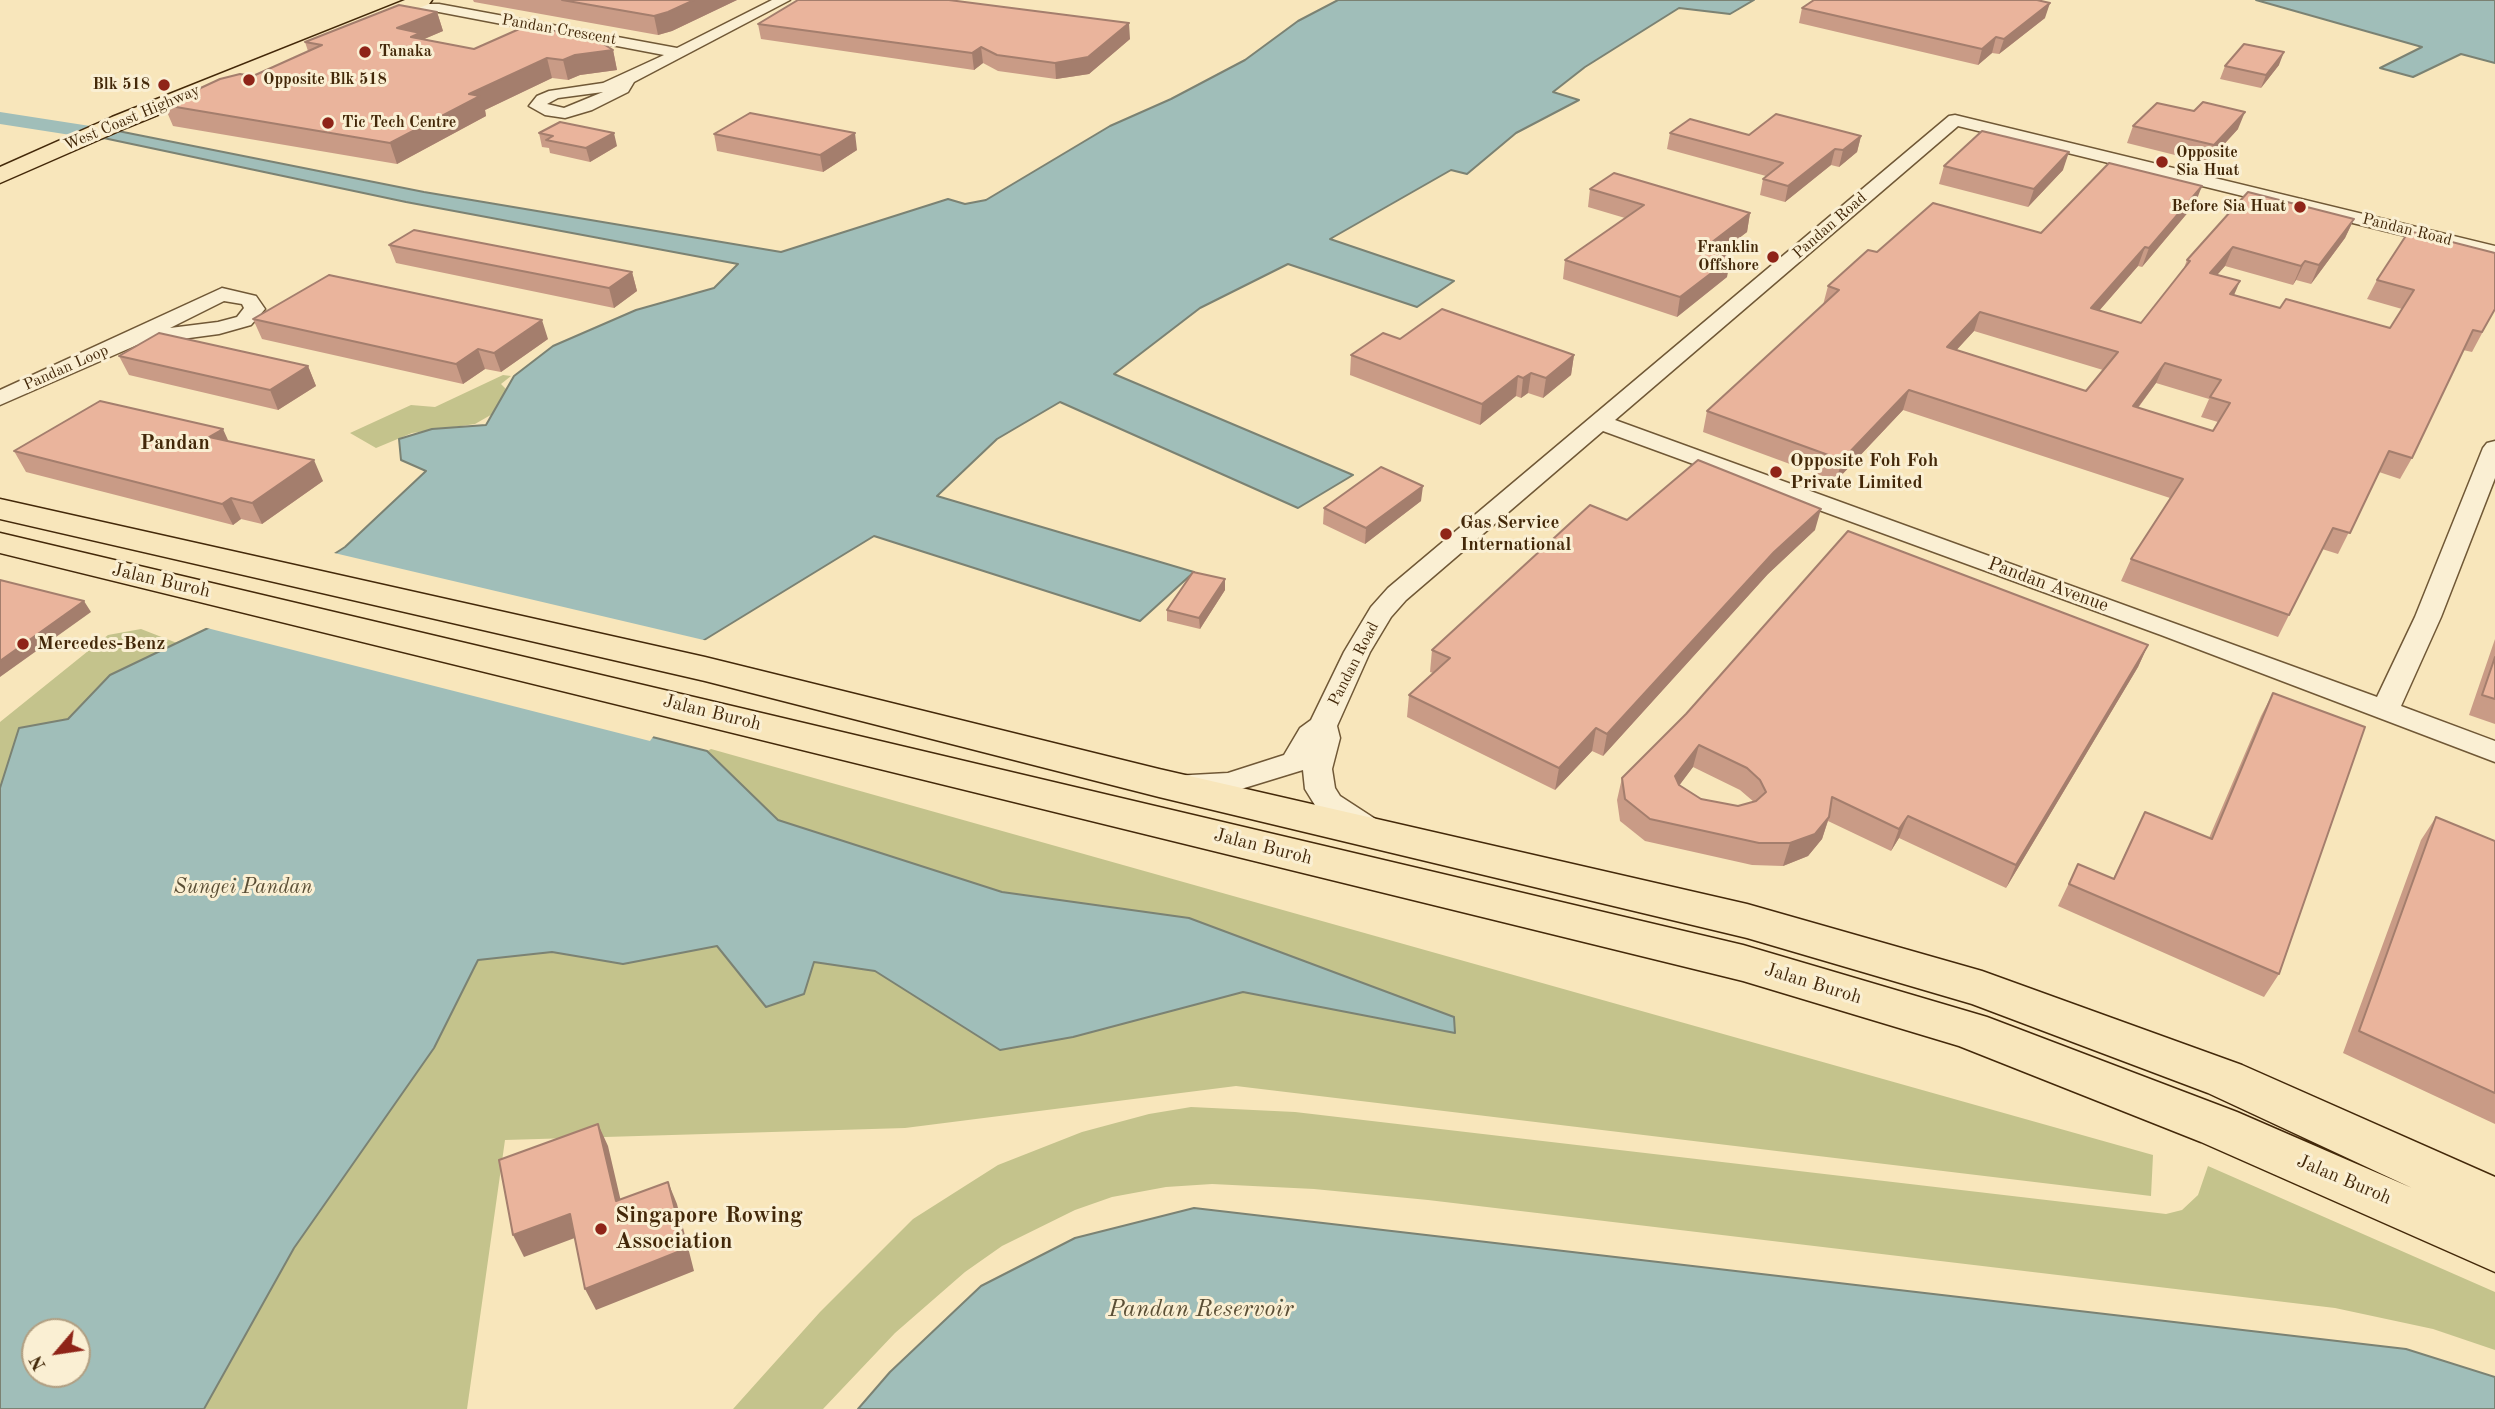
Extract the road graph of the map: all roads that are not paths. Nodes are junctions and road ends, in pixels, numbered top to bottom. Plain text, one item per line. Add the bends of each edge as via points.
1 (783, 0) edge
2 (420, 3) edge
3 (679, 53) junction
4 (628, 79) dead end
5 (52, 144) junction
6 (0, 158) edge
7 (0, 169) edge
8 (0, 176) edge
9 (2495, 252) edge
10 (132, 339) junction
11 (0, 398) edge
12 (1600, 422) junction
13 (2495, 448) edge
14 (0, 509) edge
15 (0, 543) edge
16 (2385, 711) junction
17 (1323, 726) junction
18 (2495, 752) edge
19 (1159, 783) junction
20 (1375, 833) junction
21 (2495, 1200) edge
22 (2495, 1248) edge

1 - 3 street
2 - 3 street, Pandan Crescent
2 - 5 highway, West Coast Highway
3 - 4 street
5 - 6 highway
5 - 7 highway
5 - 8 highway, West Coast Highway
9 - 12 street, Pandan Road via 1955,120
10 - 10 street, Pandan Loop via 222,294 249,300 255,309 244,321 219,328
10 - 11 street, Pandan Loop
12 - 16 street, Pandan Avenue
12 - 17 street, Pandan Road via 1380,612
13 - 16 street
14 - 19 highway, Jalan Buroh via 705,669
15 - 22 highway, Jalan Buroh via 1743,962 1970,1030 2219,1127
16 - 18 street, Pandan Avenue
17 - 19 street, Pandan Road via 1310,735 1294,762 1280,769 1228,783
17 - 20 street, Pandan Road via 1326,738 1317,769 1320,789 1342,814
19 - 20 highway, Jalan Buroh
20 - 21 highway, Jalan Buroh via 1746,921 1982,989 2225,1079

